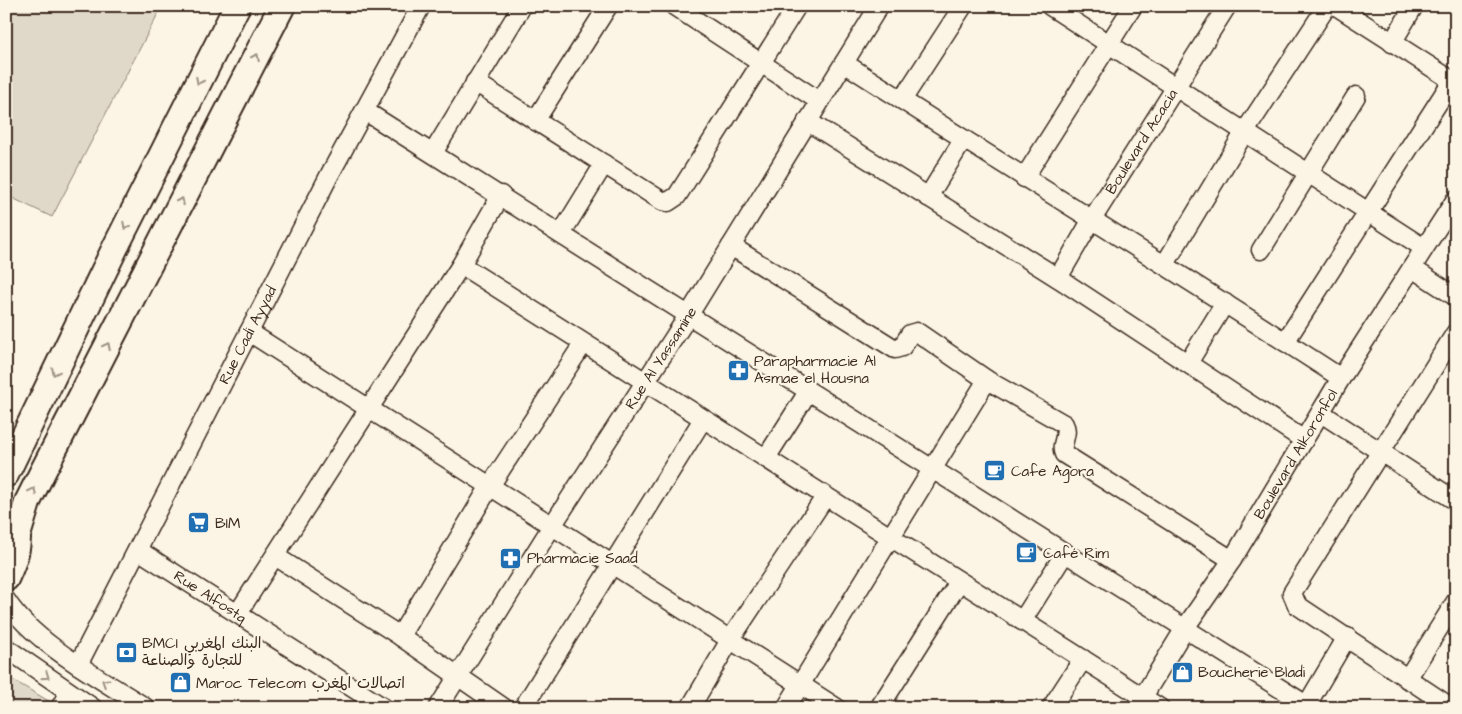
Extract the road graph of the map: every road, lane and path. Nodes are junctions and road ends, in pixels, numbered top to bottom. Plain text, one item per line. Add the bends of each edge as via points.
1 (237, 6) edge
2 (282, 6) edge
3 (420, 6) edge
4 (522, 6) edge
5 (608, 6) edge
6 (674, 6) edge
7 (797, 6) edge
8 (879, 6) edge
9 (963, 6) edge
10 (1050, 6) edge
11 (1133, 6) edge
12 (1227, 6) edge
13 (1327, 6) edge
14 (1336, 6) edge
15 (1414, 6) edge
16 (1110, 43) junction
17 (1392, 43) junction
18 (761, 63) junction
19 (844, 63) junction
20 (475, 82) junction
21 (1454, 82) edge
22 (1175, 88) junction
23 (1356, 96) dead end
24 (902, 100) junction
25 (819, 101) junction
26 (365, 111) junction
27 (535, 121) junction
28 (807, 121) junction
29 (1244, 133) junction
30 (963, 140) junction
31 (433, 152) junction
32 (604, 164) junction
33 (1307, 173) junction
34 (1024, 178) junction
35 (501, 195) junction
36 (928, 197) junction
37 (1456, 199) edge
38 (1368, 212) junction
39 (1451, 217) edge
40 (1091, 220) junction
41 (561, 234) junction
42 (731, 246) junction
43 (1424, 248) junction
44 (1261, 250) dead end
45 (1165, 264) junction
46 (461, 265) junction
47 (1412, 268) junction
48 (1058, 278) junction
49 (1456, 296) edge
50 (1225, 303) junction
51 (688, 316) junction
52 (249, 332) junction
53 (1456, 332) edge
54 (1285, 342) junction
55 (583, 344) junction
56 (1188, 364) junction
57 (1341, 378) junction
58 (987, 380) junction
59 (645, 382) junction
60 (808, 392) junction
61 (368, 409) junction
62 (1321, 413) junction
63 (703, 419) junction
64 (1304, 440) junction
65 (1381, 452) junction
66 (766, 458) junction
67 (931, 469) junction
68 (6, 474) edge
69 (490, 486) junction
70 (825, 497) junction
71 (1456, 501) edge
72 (6, 514) edge
73 (552, 526) junction
74 (17, 537) junction
75 (890, 538) junction
76 (138, 550) junction
77 (1065, 553) junction
78 (275, 556) junction
79 (1232, 560) junction
80 (613, 565) junction
81 (6, 578) edge
82 (959, 582) junction
83 (6, 600) edge
84 (1456, 601) edge
85 (238, 613) junction
86 (1022, 621) junction
87 (1185, 628) junction
88 (400, 636) junction
89 (1347, 637) junction
90 (730, 640) junction
91 (6, 648) edge
92 (1083, 659) junction
93 (78, 665) junction
94 (458, 676) junction
95 (1408, 679) junction
96 (800, 684) junction
97 (69, 692) junction
98 (1139, 702) edge
99 (1307, 707) edge
100 (60, 708) edge
101 (93, 708) edge
102 (146, 708) edge
103 (384, 708) edge
104 (438, 708) edge
105 (504, 708) edge
106 (523, 708) edge
107 (690, 708) edge
108 (786, 708) edge
109 (837, 708) edge
110 (879, 708) edge
111 (1051, 708) edge
112 (1160, 708) edge
113 (1452, 708) edge

1 -> 68 main road via 114,248
74 -> 2 main road via 39,478
3 - 26 street, Rue Cadi Ayyad
4 - 20 street
5 - 27 street
6 - 18 street
7 - 18 street
8 - 19 street, Rue Al Yassamine
9 - 24 street
10 - 16 street
11 - 16 street
12 - 22 street, Boulevard Acacia
13 - 29 street
14 - 17 street
15 - 17 street
16 - 22 street
16 - 34 street
17 - 21 street
18 - 25 street
18 - 32 street via 673,200 662,201
19 - 24 street
19 - 25 street, Rue Al Yassamine
20 - 27 street
20 - 31 street
21 - 38 street
22 - 29 street
22 - 40 street, Boulevard Acacia
23 - 33 street
24 - 30 street
25 - 28 street, Rue Al Yassamine
26 - 31 street
26 - 52 street, Rue Cadi Ayyad
27 - 32 street
28 - 36 street
28 - 42 street, Rue Al Yassamine
29 - 33 street
29 - 45 street
30 - 34 street
30 - 36 street
31 - 35 street
32 - 41 street
33 - 38 street
33 - 44 street
34 - 40 street
35 - 41 street
35 - 46 street
36 - 48 street
37 - 39 street, Boulevard Alkoronfol
38 - 43 street
38 - 54 street
39 - 43 street, Boulevard Alkoronfol
40 - 45 street
40 - 48 street, Boulevard Acacia
41 - 51 street
42 - 51 street, Rue Al Yassamine
42 - 58 street via 895,349 902,347 910,334 917,332
43 - 47 street, Boulevard Alkoronfol
45 - 50 street
46 - 55 street
46 - 61 street
47 - 49 street
47 - 57 street, Boulevard Alkoronfol
48 - 56 street
50 - 54 street
50 - 56 street
51 - 59 street, Rue Al Yassamine
51 - 60 street
52 - 61 street
52 - 76 street, Rue Cadi Ayyad
53 - 65 street
54 - 57 street
55 - 59 street
55 - 69 street
56 - 64 street
57 - 62 street, Boulevard Alkoronfol
58 - 67 street
58 - 79 street via 1064,424 1064,454
59 - 63 street
59 - 73 street, Rue Al Yassamine
60 - 66 street
60 - 67 street
61 - 69 street
61 - 78 street
62 - 64 street, Boulevard Alkoronfol
62 - 65 street
63 - 66 street
63 - 80 street
64 - 79 street, Boulevard Alkoronfol
65 - 71 street
65 - 89 street via 1292,593 1297,605
66 - 70 street
67 - 75 street
67 - 77 street
69 - 73 street
69 - 88 street
70 - 75 street
70 - 90 street
72 - 74 main road via 16,525
73 - 80 street
73 - 94 street, Rue Al Yassamine
74 - 81 main road via 15,557
75 - 82 street
75 - 96 street
76 - 85 street, Rue Alfostq
76 - 93 street, Rue Cadi Ayyad
77 - 86 street
77 - 87 street
78 - 85 street
78 - 88 street
79 - 87 street, Boulevard Alkoronfol
80 - 90 street
80 - 106 street
82 - 86 street
82 - 110 street
83 - 93 street via 26,624
84 - 95 street
85 - 103 street, Rue Alfostq
86 - 92 street
87 - 98 street, Boulevard Alkoronfol
87 - 99 street
88 - 94 street
89 - 95 street
89 - 99 street
90 - 96 street
90 - 107 street
91 -> 97 street
92 - 98 street
92 - 111 street
102 -> 93 street
94 - 104 street, Rue Al Yassamine
94 - 105 street
95 - 113 street
96 - 108 street
96 - 109 street
97 - 100 street
97 - 101 street
98 - 112 street

